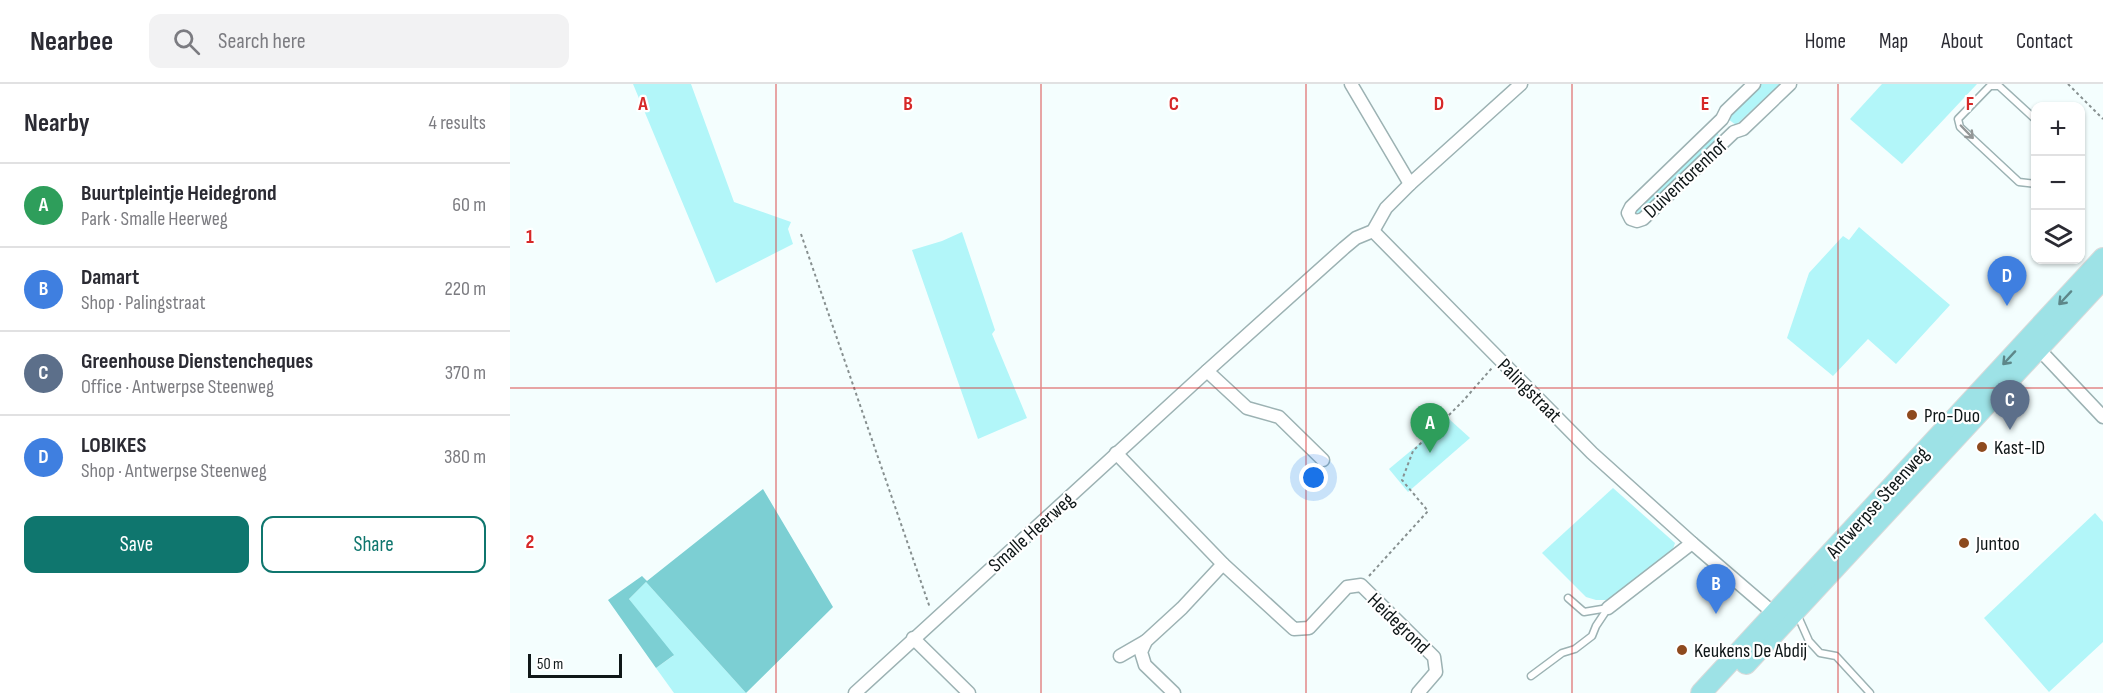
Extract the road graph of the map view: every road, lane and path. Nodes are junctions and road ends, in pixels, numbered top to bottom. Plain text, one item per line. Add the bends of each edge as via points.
1 (1351, 84) edge
2 (1521, 84) edge
3 (1754, 84) edge
4 (1790, 84) edge
5 (2068, 84) edge
6 (2031, 115) edge
7 (1722, 119) junction
8 (2103, 119) edge
9 (1734, 132) junction
10 (2031, 183) edge
11 (1410, 184) junction
12 (1373, 231) junction
13 (801, 234) dead end
14 (2103, 258) edge
15 (2103, 279) edge
16 (2033, 343) junction
17 (1500, 359) junction
18 (1207, 370) junction
19 (2103, 417) edge
20 (1116, 453) junction
21 (1323, 460) dead end
22 (1692, 543) junction
23 (1223, 564) junction
24 (1361, 585) junction
25 (1568, 598) dead end
26 (1608, 608) junction
27 (1785, 616) junction
28 (934, 620) junction
29 (913, 638) junction
30 (1146, 641) junction
31 (1120, 656) dead end
32 (1531, 676) dead end
33 (855, 693) edge
34 (969, 693) edge
35 (1174, 693) edge
36 (1418, 693) edge
37 (1701, 693) edge
38 (1719, 693) edge
39 (1870, 693) edge

1 - 11 street
2 - 11 street, Smalle Heerweg
3 - 7 street, Duiventorenhof
4 - 9 street, Duiventorenhof via 1743,129
5 - 8 path
6 -> 10 lane via 2000,86 1990,86 1958,119 1960,127 2019,182
7 - 9 street, Duiventorenhof via 1726,128
7 - 9 street, Duiventorenhof via 1631,207 1631,219 1643,219
11 - 12 street, Smalle Heerweg via 1386,208
12 - 17 street, Palingstraat
12 - 18 street, Smalle Heerweg via 1356,238
13 - 28 path
14 -> 16 main road, Antwerpse Steenweg
15 - 16 main road, Antwerpse Steenweg
16 - 19 street
16 - 27 main road, Antwerpse Steenweg
17 - 22 street, Palingstraat via 1592,453
17 - 24 path via 1413,451 1402,480 1428,511
18 - 20 street, Smalle Heerweg
18 - 21 street via 1247,408 1279,417
20 - 23 street, Heidegrond
20 - 28 street, Smalle Heerweg
22 - 26 street
22 - 27 street, Palingstraat
23 - 24 street, Heidegrond via 1294,630 1309,628 1347,587
23 - 30 street
24 - 36 street, Heidegrond via 1434,657 1436,672
25 - 26 lane via 1584,612
26 - 32 lane via 1592,636
27 - 37 main road, Antwerpse Steenweg
27 - 38 main road, Antwerpse Steenweg
27 - 39 lane via 1820,653 1836,656
28 - 29 street, Smalle Heerweg
29 - 33 street, Smalle Heerweg
29 - 34 street
30 - 31 street
30 - 35 street via 1141,652 1145,665

